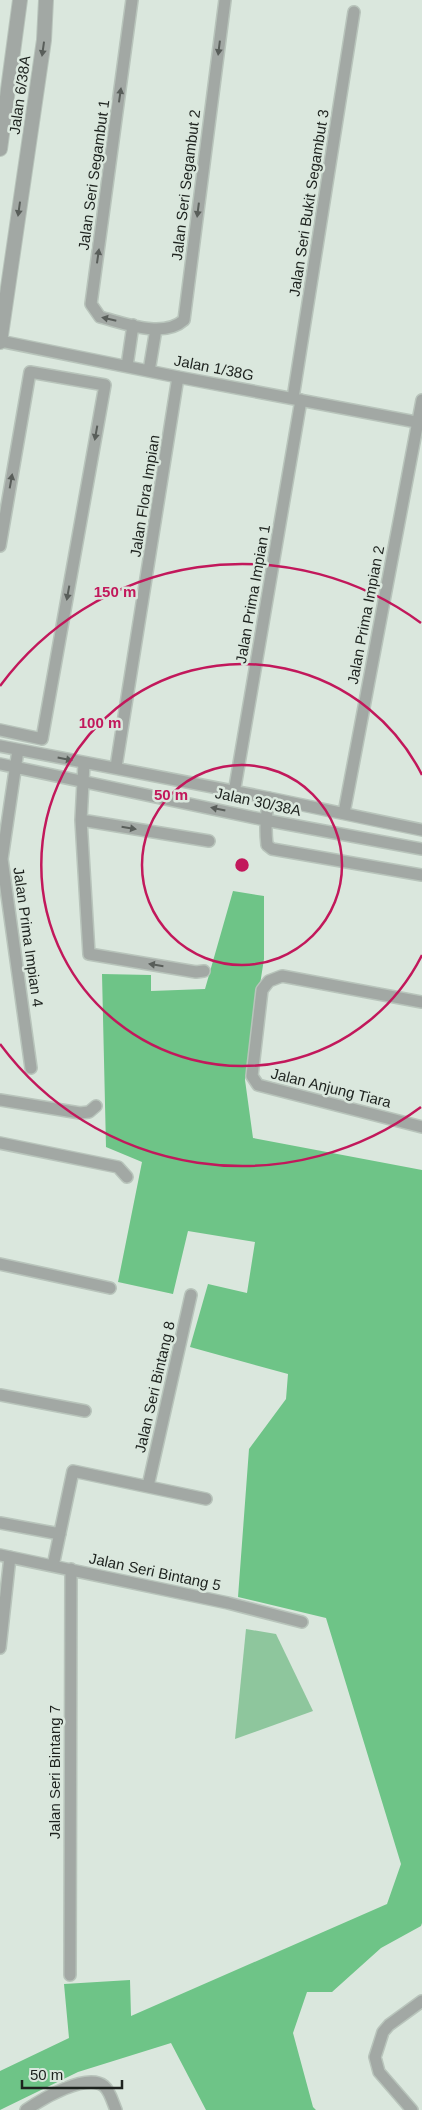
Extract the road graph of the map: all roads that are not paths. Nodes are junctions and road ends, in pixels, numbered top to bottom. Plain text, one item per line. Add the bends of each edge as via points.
1 (20, 0) edge
2 (46, 0) edge
3 (132, 0) edge
4 (225, 0) edge
5 (354, 12) dead end
6 (0, 149) edge
7 (133, 325) junction
8 (156, 329) junction
9 (0, 341) edge
10 (127, 366) junction
11 (149, 371) junction
12 (178, 377) junction
13 (297, 399) junction
14 (422, 400) edge
15 (420, 422) edge
16 (0, 546) edge
17 (0, 730) edge
18 (42, 739) junction
19 (0, 746) edge
20 (18, 750) junction
21 (39, 754) junction
22 (84, 763) junction
23 (0, 764) edge
24 (16, 767) junction
25 (116, 768) junction
26 (81, 780) junction
27 (234, 792) junction
28 (269, 798) junction
29 (344, 814) junction
30 (81, 820) junction
31 (265, 820) junction
32 (422, 830) edge
33 (210, 841) dead end
34 (422, 849) edge
35 (422, 875) edge
36 (204, 971) dead end
37 (422, 1002) edge
38 (31, 1068) dead end
39 (0, 1100) edge
40 (96, 1106) dead end
41 (422, 1126) edge
42 (0, 1143) edge
43 (127, 1177) dead end
44 (0, 1264) edge
45 (110, 1288) dead end
46 (191, 1295) dead end
47 (0, 1395) edge
48 (85, 1412) dead end
49 (148, 1486) junction
50 (206, 1499) dead end
51 (0, 1523) edge
52 (60, 1534) junction
53 (5, 1556) edge
54 (53, 1566) junction
55 (71, 1570) junction
56 (302, 1622) dead end
57 (0, 1648) edge
58 (70, 1975) dead end
59 (422, 2001) edge
60 (26, 2110) edge
61 (116, 2110) edge
62 (412, 2110) edge

1 - 6 street, Jalan 6/38A
2 -> 9 street, Jalan 6/38A via 44,40
7 -> 3 street, Jalan Seri Segambut 1 via 100,317 91,304
4 -> 8 street, Jalan Seri Segambut 2 via 184,320 176,327
5 - 13 street, Jalan Seri Bukit Segambut 3
7 - 8 street, Jalan Seri Segambut 2
7 - 10 street
8 - 11 street
9 - 10 street, Jalan 1/38G
10 - 11 street, Jalan 1/38G
11 - 12 street, Jalan 1/38G
12 - 13 street, Jalan 1/38G
12 - 25 street, Jalan Flora Impian
13 - 15 street, Jalan 1/38G
13 - 27 street, Jalan Prima Impian 1
14 - 15 street, Jalan Prima Impian 2
15 - 29 street, Jalan Prima Impian 2
16 -> 18 street via 30,372 104,385
17 - 18 street
18 - 21 street
19 - 20 street, Jalan 30/38A
20 - 21 street, Jalan 30/38A
20 - 24 street, Jalan Prima Impian 4
21 -> 22 street, Jalan 30/38A
22 - 25 street, Jalan 30/38A
22 - 26 street
23 - 24 street, Jalan 30/38A
24 - 26 street, Jalan 30/38A
24 - 38 street, Jalan Prima Impian 4 via 2,860
25 - 27 street, Jalan 30/38A
26 - 30 street
31 -> 26 street, Jalan 30/38A
27 - 28 street, Jalan 30/38A
28 - 29 street, Jalan 30/38A
28 - 31 street
29 - 32 street, Jalan 30/38A
30 -> 33 street
36 -> 30 street via 89,954
31 - 34 street, Jalan 30/38A
31 - 35 street via 267,845 272,849
37 - 41 street, Jalan Anjung Tiara via 282,976 269,981 262,990 252,1076 258,1085
39 - 40 street via 80,1113 89,1112
42 - 43 street via 118,1167
44 - 45 street
46 - 49 street, Jalan Seri Bintang 8
47 - 48 street
49 - 50 street
49 - 52 street via 73,1471
51 - 52 street
52 - 54 street
53 - 54 street, Jalan Seri Bintang 5
53 - 57 street
54 - 55 street, Jalan Seri Bintang 5
55 - 56 street, Jalan Seri Bintang 5
55 - 58 street, Jalan Seri Bintang 7
59 - 62 street via 383,2032 375,2057 379,2072
60 - 61 street via 87,2081 98,2082 106,2088

